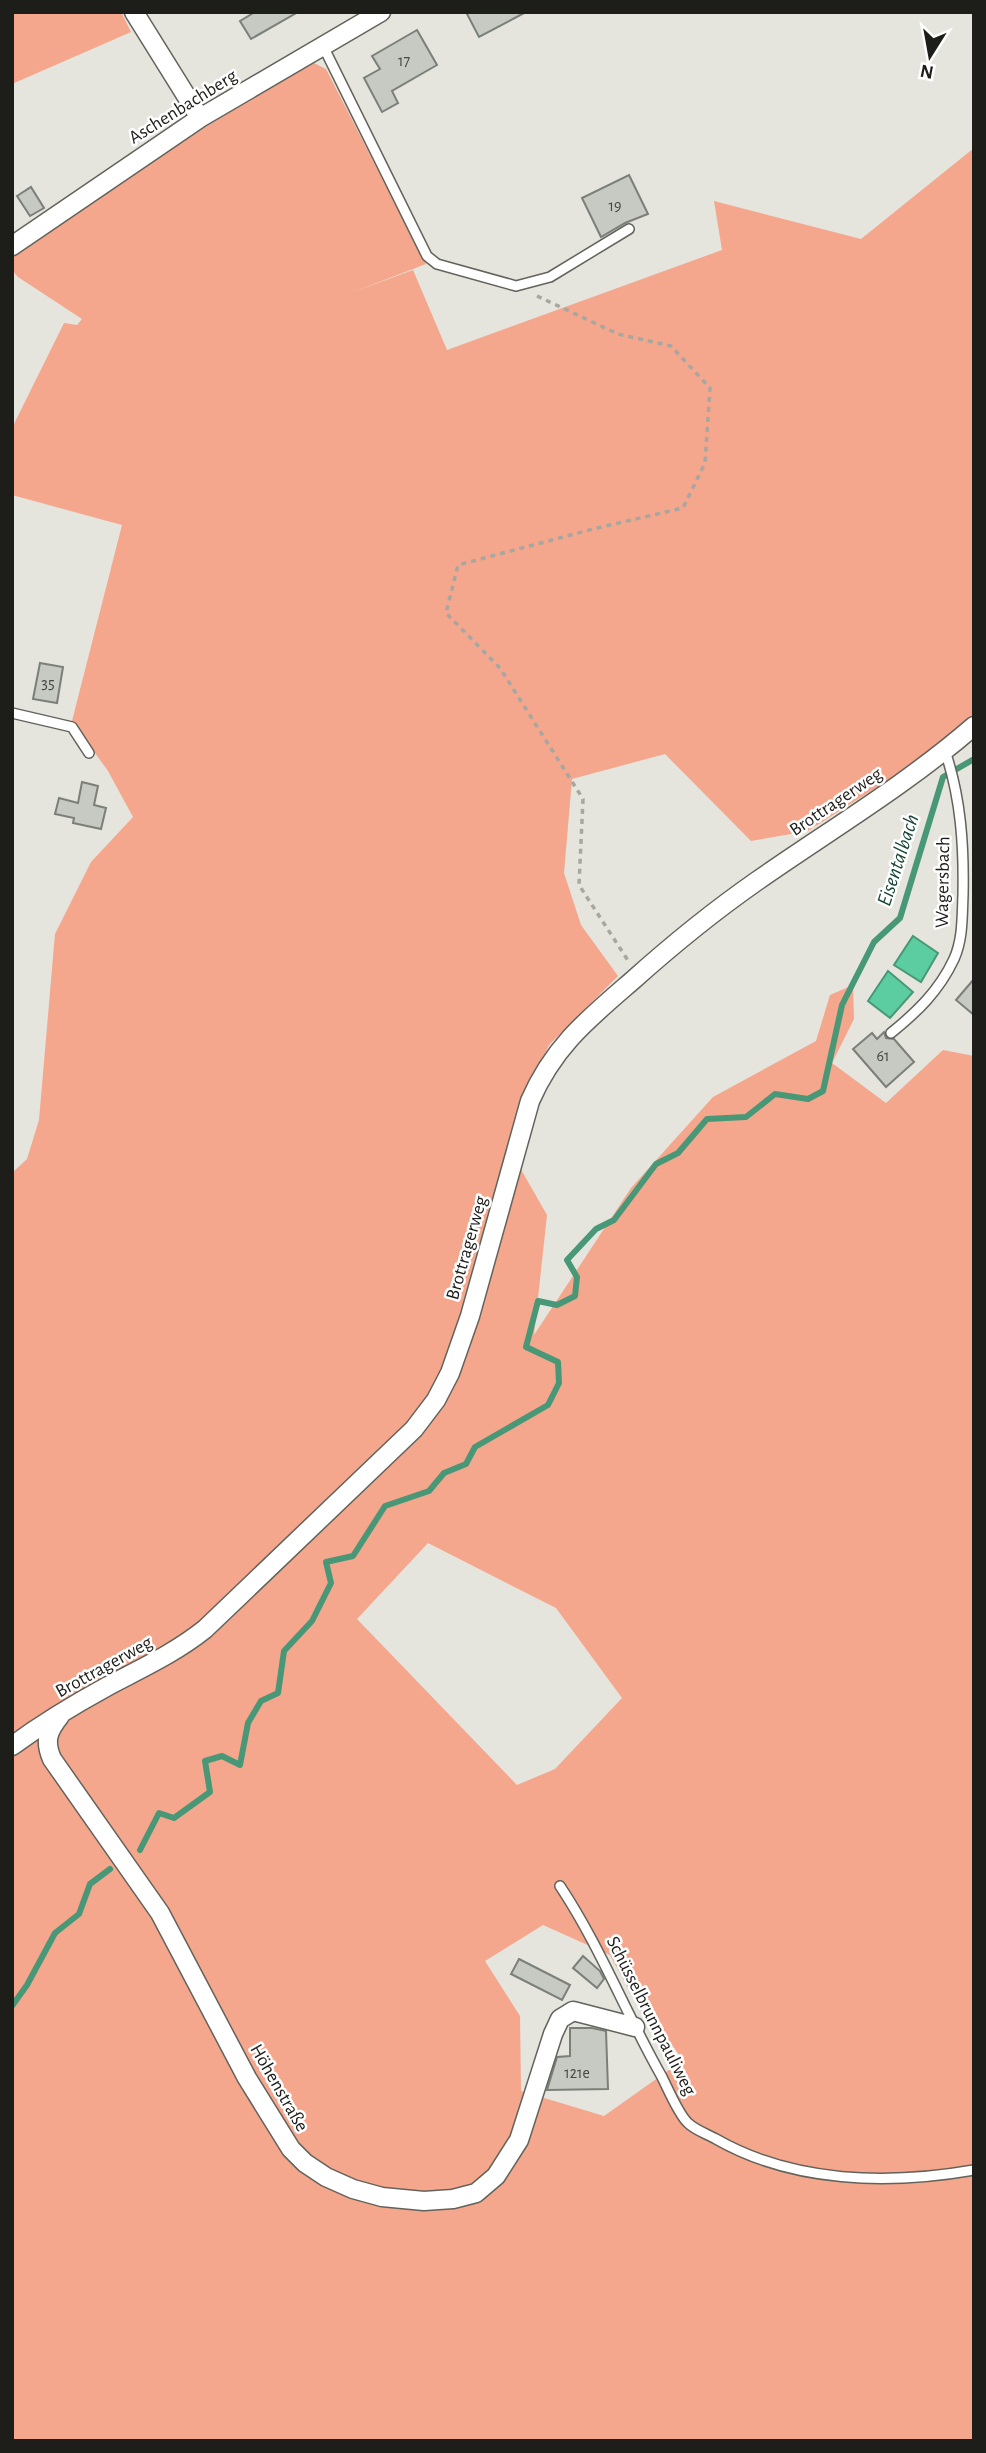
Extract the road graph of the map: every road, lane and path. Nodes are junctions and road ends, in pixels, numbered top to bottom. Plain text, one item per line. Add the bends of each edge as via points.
1 (134, 12) edge
2 (381, 12) edge
3 (323, 46) junction
4 (200, 118) junction
5 (629, 229) dead end
6 (12, 246) edge
7 (516, 286) junction
8 (12, 713) edge
9 (974, 726) edge
10 (89, 752) dead end
11 (947, 759) junction
12 (638, 975) junction
13 (891, 1033) dead end
14 (62, 1713) junction
15 (12, 1746) edge
16 (560, 1885) dead end
17 (635, 2027) junction
18 (974, 2170) edge

1 - 4 street
2 - 3 street, Aschenbachberg
3 - 4 street, Aschenbachberg
3 - 7 lane via 427,256 437,264
4 - 6 street, Aschenbachberg
5 - 7 lane via 550,277
7 - 12 path via 618,334 671,346 710,388 705,463 683,508 458,565 446,613 500,668 583,799 579,885
8 - 10 lane via 72,727
9 - 11 street, Brottragerweg
11 - 12 street, Brottragerweg via 755,883
11 - 13 lane, Wagersbach via 961,819 964,860 960,937 953,960 920,1010
12 - 14 street, Brottragerweg via 560,1048 542,1074 530,1101 450,1373 414,1429 205,1629 160,1660
14 - 15 street, Brottragerweg
14 - 17 street, Höhenstraße via 49,1731 47,1748 52,1759 160,1913 290,2149 326,2177 382,2197 424,2201 476,2193 496,2176 519,2140 561,2019 573,2011
16 - 17 lane, Schüsselbrunnpauliweg via 585,1923
17 - 18 lane, Schüsselbrunnpauliweg via 687,2123 739,2152 830,2176 876,2179

